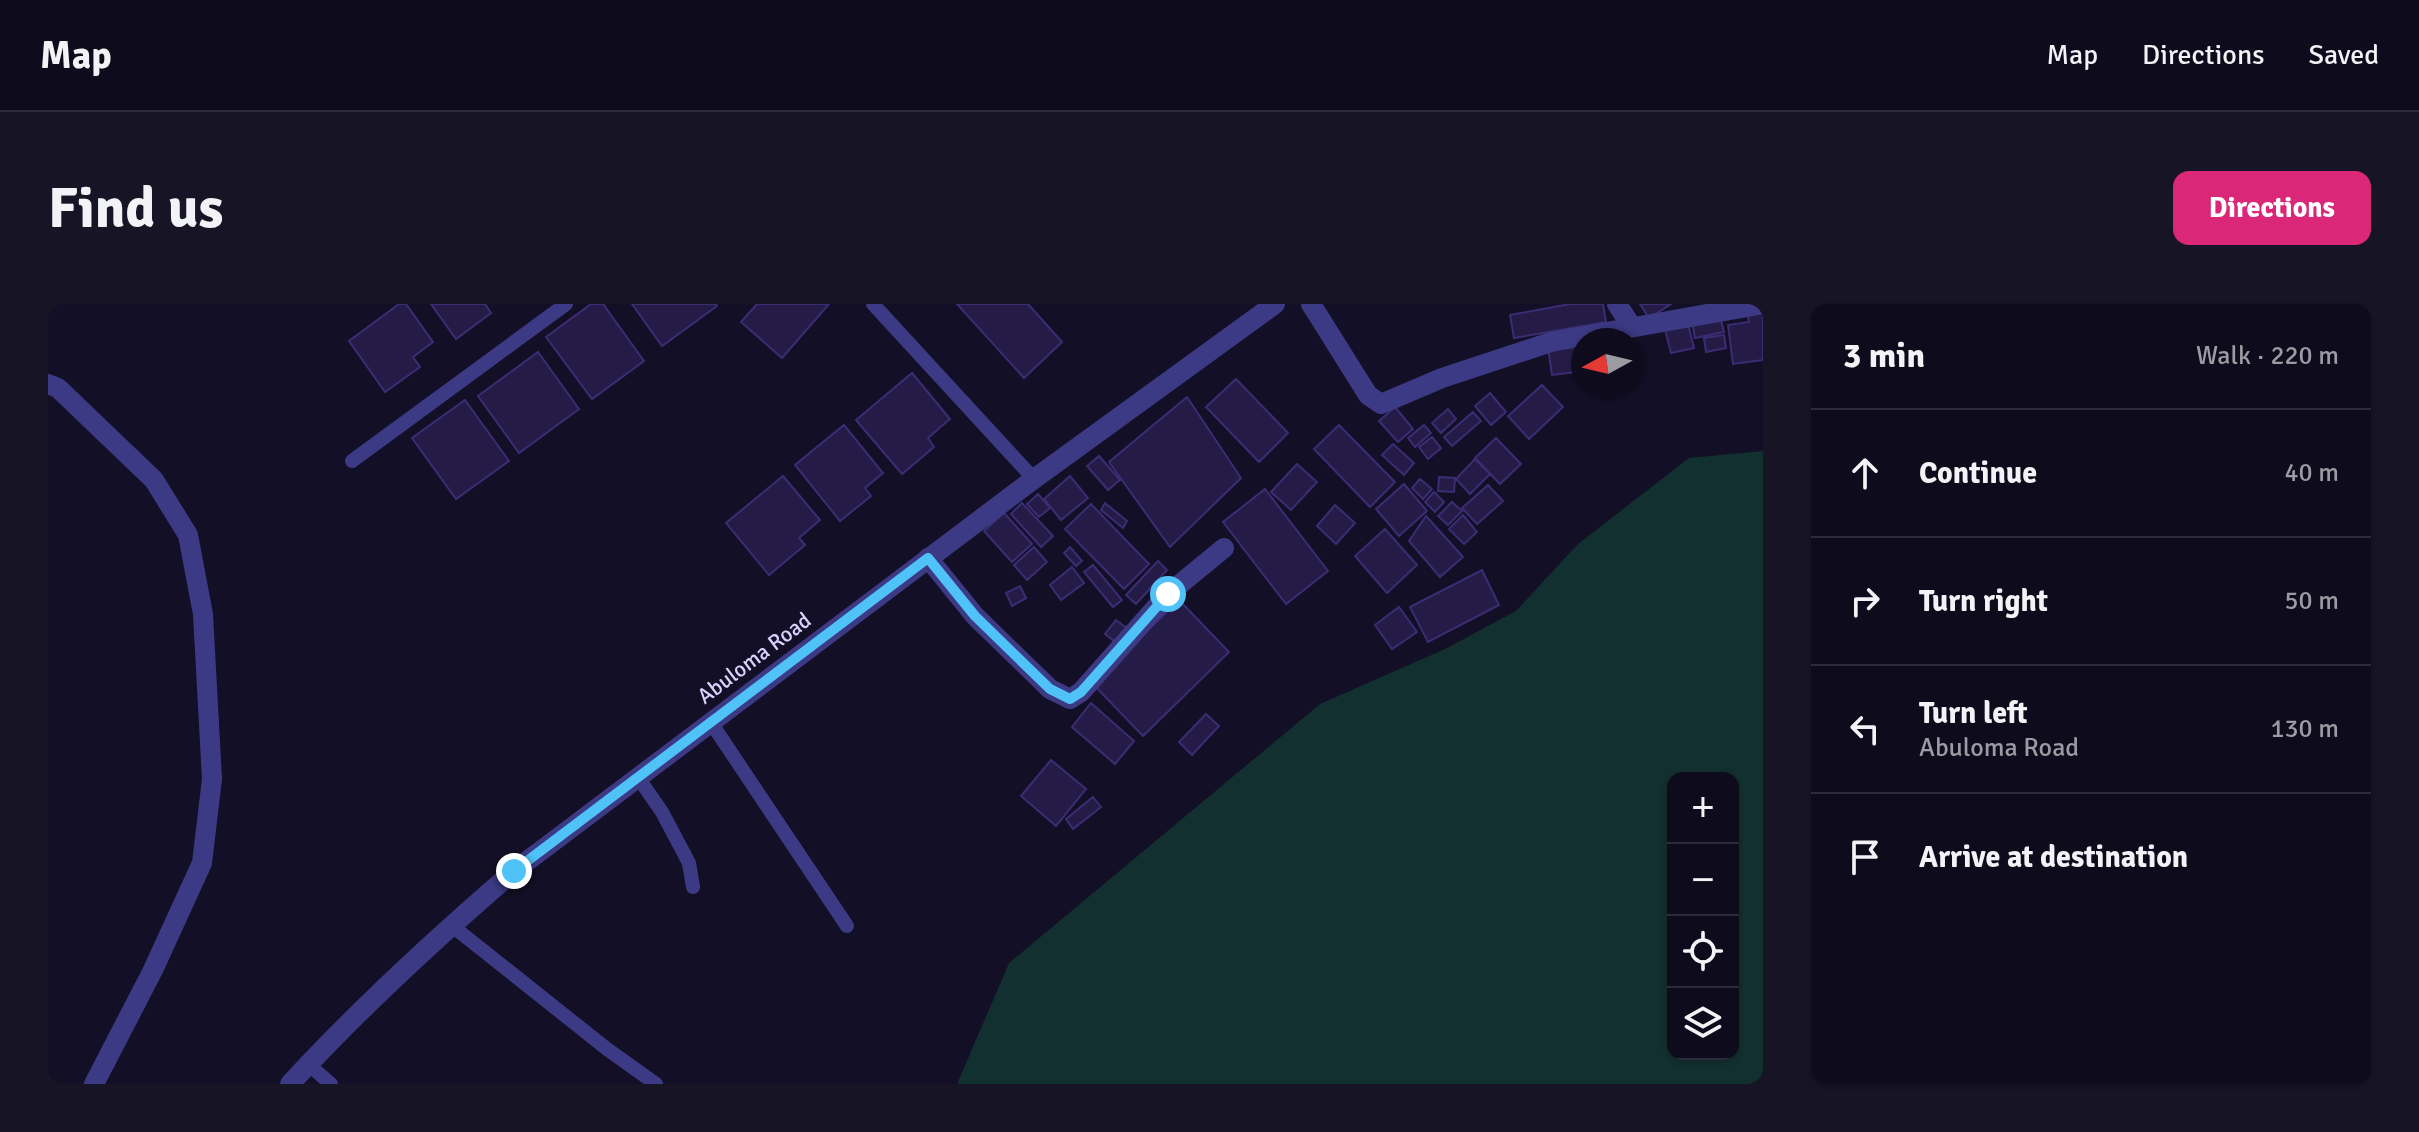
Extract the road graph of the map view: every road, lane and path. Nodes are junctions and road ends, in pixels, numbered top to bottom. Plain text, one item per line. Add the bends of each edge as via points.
1 (566, 304) edge
2 (1275, 304) edge
3 (1311, 304) edge
4 (1617, 304) edge
5 (1763, 304) edge
6 (876, 305) edge
7 (1632, 327) junction
8 (48, 384) edge
9 (352, 461) dead end
10 (1034, 479) junction
11 (1224, 548) dead end
12 (928, 558) junction
13 (710, 721) junction
14 (637, 776) junction
15 (693, 887) dead end
16 (451, 925) junction
17 (847, 926) dead end
18 (308, 1064) junction
19 (94, 1084) edge
20 (290, 1084) edge
21 (331, 1084) edge
22 (656, 1084) edge

1 - 9 lane
2 - 10 street, Abuloma Road
3 - 7 street via 1368,395 1381,404 1551,342
4 - 7 street
5 - 7 street
6 - 10 lane
8 - 19 street via 154,480 188,535 203,614 212,779 202,863
10 - 12 street, Abuloma Road
11 - 12 street via 1168,594 1070,699 1050,689 975,616
12 - 13 street, Abuloma Road
13 - 14 street, Abuloma Road
13 - 17 lane
14 - 15 lane via 689,863
14 - 16 street, Abuloma Road
16 - 18 street, Abuloma Road
16 - 22 lane
18 - 20 street, Abuloma Road
18 - 21 lane

